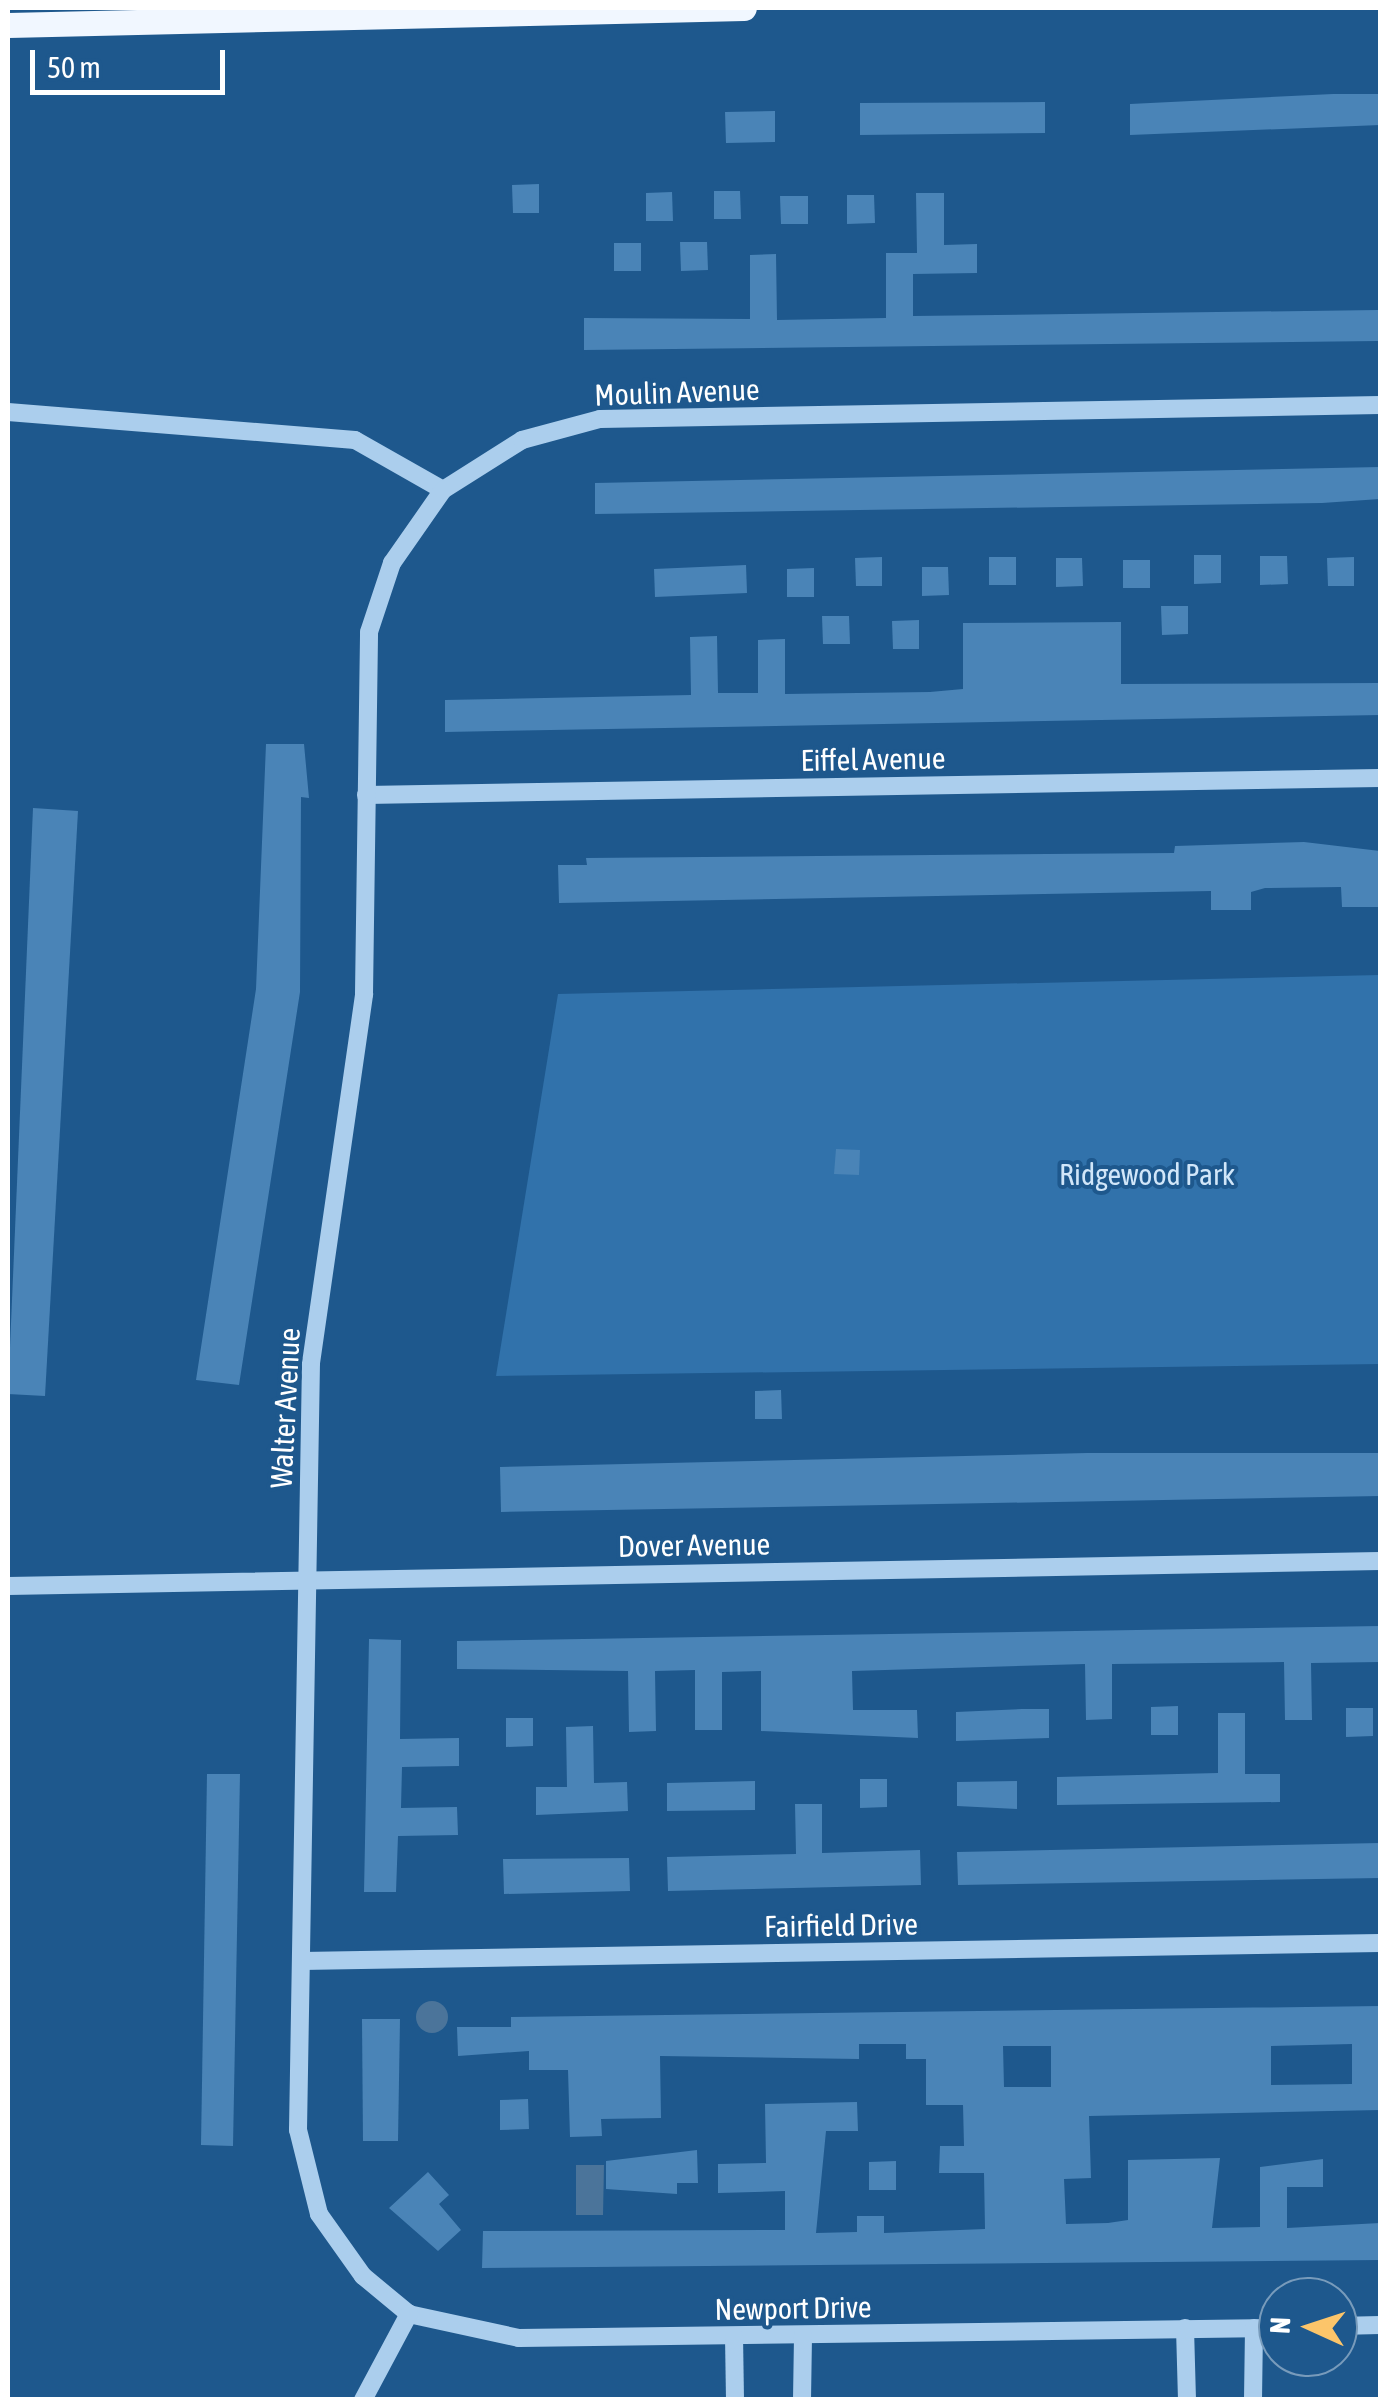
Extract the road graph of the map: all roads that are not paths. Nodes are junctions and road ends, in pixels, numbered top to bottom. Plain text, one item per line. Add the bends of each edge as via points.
1 (744, 8) edge
2 (245, 12) edge
3 (8, 25) edge
4 (1380, 405) edge
5 (8, 412) edge
6 (443, 490) junction
7 (1380, 778) edge
8 (366, 795) junction
9 (1380, 1561) edge
10 (306, 1579) junction
11 (8, 1586) edge
12 (1380, 1943) edge
13 (302, 1962) junction
14 (410, 2314) junction
15 (1185, 2328) junction
16 (1254, 2328) junction
17 (1258, 2328) edge
18 (803, 2335) junction
19 (734, 2336) junction
20 (363, 2400) edge
21 (735, 2400) edge
22 (802, 2400) edge
23 (1187, 2400) edge
24 (1253, 2400) edge

1 - 2 main road
2 - 3 main road
4 - 6 street, Moulin Avenue via 600,419 522,440
5 - 6 street via 355,440
6 - 8 street, Walter Avenue via 376,604 366,660
7 - 8 street, Eiffel Avenue
8 - 10 street, Walter Avenue via 364,994 311,1362
9 - 10 street, Dover Avenue
10 - 11 street, Dover Avenue
10 - 13 street, Walter Avenue
12 - 13 street, Fairfield Drive
13 - 14 street, Walter Avenue via 306,2184 342,2254
14 - 19 street, Newport Drive via 519,2338
14 - 20 street
15 - 16 street, Newport Drive
15 - 18 street, Newport Drive
15 - 23 street
16 - 17 street, Newport Drive
16 - 24 street
18 - 19 street, Newport Drive
18 - 22 street
19 - 21 street

